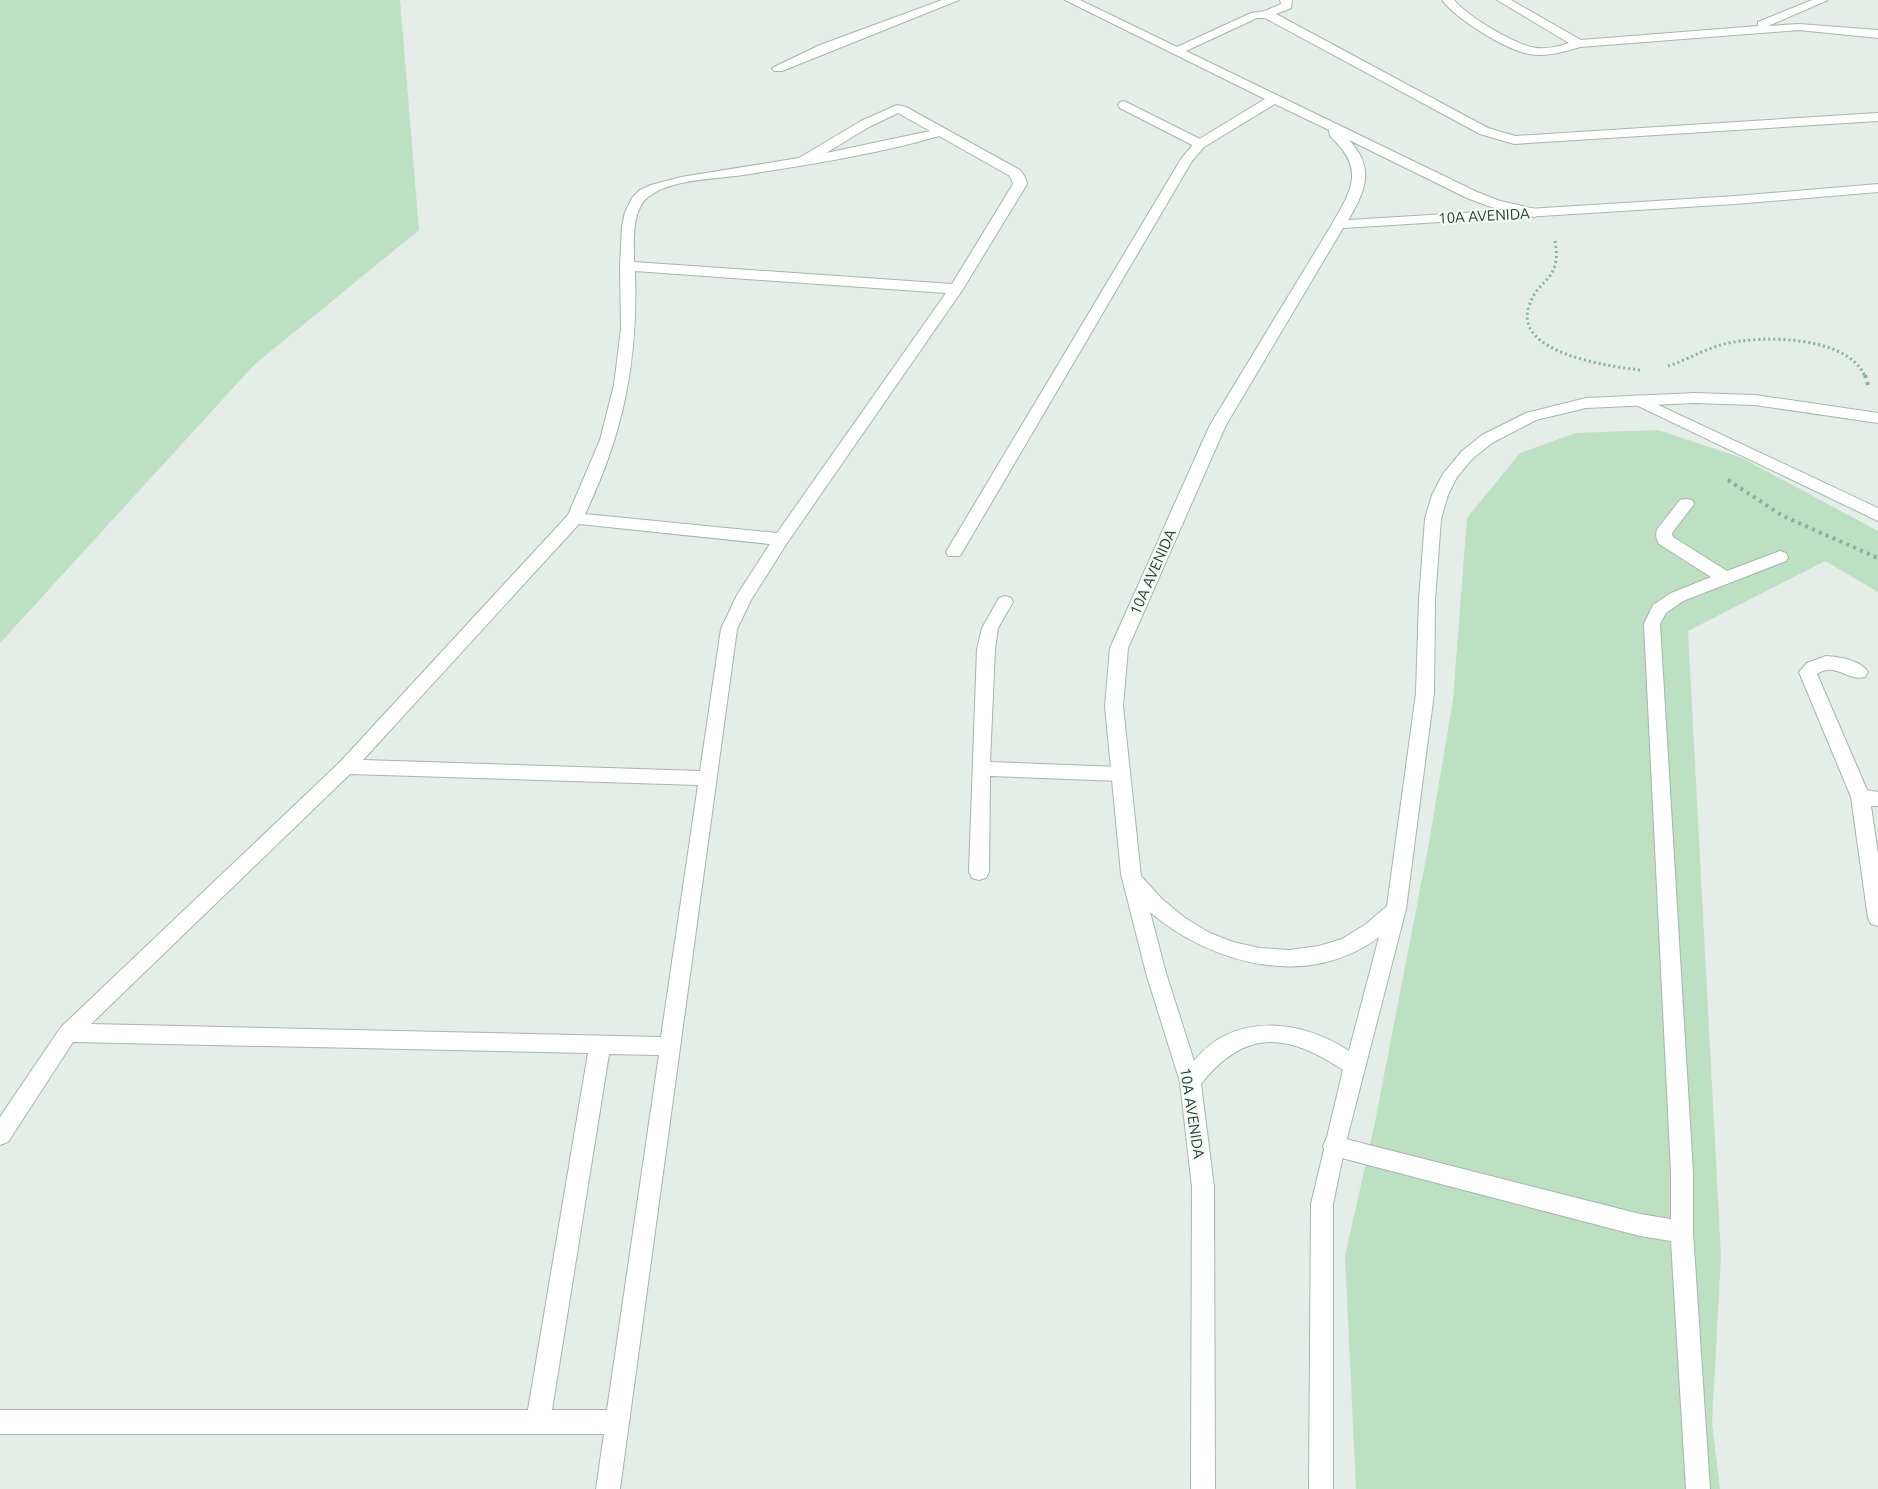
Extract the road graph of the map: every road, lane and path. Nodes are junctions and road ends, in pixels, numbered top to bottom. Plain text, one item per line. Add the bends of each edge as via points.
1 (952, 0) edge
2 (1071, 0) edge
3 (1106, 0) edge
4 (1286, 0) edge
5 (1448, 0) edge
6 (1503, 0) edge
7 (1822, 0) edge
8 (1089, 8) junction
9 (1267, 14) junction
10 (1749, 30) junction
11 (1878, 34) edge
12 (1579, 44) junction
13 (1177, 51) junction
14 (778, 68) dead end
15 (1276, 98) junction
16 (1124, 105) dead end
17 (1314, 117) junction
18 (1878, 117) edge
19 (938, 132) junction
20 (1200, 144) junction
21 (801, 162) junction
22 (1878, 188) edge
23 (1539, 213) junction
24 (1339, 224) junction
25 (627, 266) junction
26 (956, 289) junction
27 (1662, 368) dead end
28 (1645, 371) dead end
29 (1636, 400) junction
30 (1871, 417) edge
31 (1686, 504) dead end
32 (1878, 515) edge
33 (575, 518) junction
34 (781, 539) junction
35 (954, 552) dead end
36 (1780, 557) dead end
37 (1725, 578) junction
38 (1005, 602) dead end
39 (1859, 672) dead end
40 (346, 767) junction
41 (981, 769) junction
42 (1119, 774) junction
43 (708, 778) junction
44 (1869, 798) edge
45 (979, 872) dead end
46 (1131, 874) junction
47 (1396, 909) junction
48 (1878, 918) edge
49 (68, 1033) junction
50 (600, 1044) junction
51 (670, 1046) junction
52 (1356, 1067) junction
53 (1190, 1082) junction
54 (0, 1135) edge
55 (1334, 1146) junction
56 (1682, 1232) junction
57 (0, 1422) edge
58 (538, 1422) junction
59 (617, 1422) junction
60 (608, 1489) edge
61 (1203, 1489) edge
62 (1321, 1489) edge
63 (1698, 1489) edge

1 - 14 street
2 - 8 street
3 - 8 street
4 - 9 street via 1287,6
5 - 12 street via 1456,11 1530,51 1555,51
6 - 12 street
7 - 10 street
8 - 13 street
9 - 13 street via 1255,15
9 - 18 street via 1484,131 1514,140
10 - 11 street via 1810,27
10 - 12 street
13 - 15 street
15 - 17 street
15 - 20 street
16 - 20 street
17 - 23 street via 1472,195
17 - 24 street via 1350,146 1360,168 1358,192
19 - 21 street
19 - 21 street via 897,109
19 - 26 street via 1015,173 1020,184
20 - 35 street via 1175,177
21 - 25 street via 692,179 646,192 634,205
22 - 23 street, 10A AVENIDA
23 - 24 street, 10A AVENIDA
23 - 28 path via 1556,243 1557,257 1555,274 1530,304 1526,318 1531,333 1551,348 1578,358
24 - 42 street, 10A AVENIDA via 1218,425 1119,648 1113,706
25 - 26 street
25 - 33 street via 628,346 610,433 595,479
26 - 34 street
27 - 30 path via 1710,348 1745,339 1776,339 1832,348 1863,369 1870,390
29 - 30 street via 1755,400
29 - 32 street
29 - 47 street via 1558,408 1508,427 1467,455 1440,495 1433,519 1425,693
31 - 37 street via 1664,532 1665,540
33 - 34 street
33 - 40 street
34 - 43 street via 729,629
36 - 37 street
37 - 56 street via 1677,597 1659,609 1652,624
38 - 41 street via 990,628 986,649
39 - 44 street via 1831,662 1808,672 1850,767
40 - 43 street
40 - 49 street
41 - 42 street
41 - 45 street
42 - 46 street, 10A AVENIDA
43 - 51 street
44 - 48 street
46 - 47 street via 1149,900 1175,923 1206,940 1241,952 1269,956 1314,955 1347,946 1375,930
46 - 53 street, 10A AVENIDA
47 - 52 street
49 - 50 street
49 - 54 street
50 - 51 street
50 - 58 street
51 - 59 street
52 - 53 street via 1312,1040 1263,1033 1219,1048 1202,1063
52 - 55 street
53 - 61 street, 10A AVENIDA via 1203,1187
55 - 56 street via 1640,1225
55 - 62 street via 1322,1203
56 - 63 street
57 - 58 street
58 - 59 street
59 - 60 street

